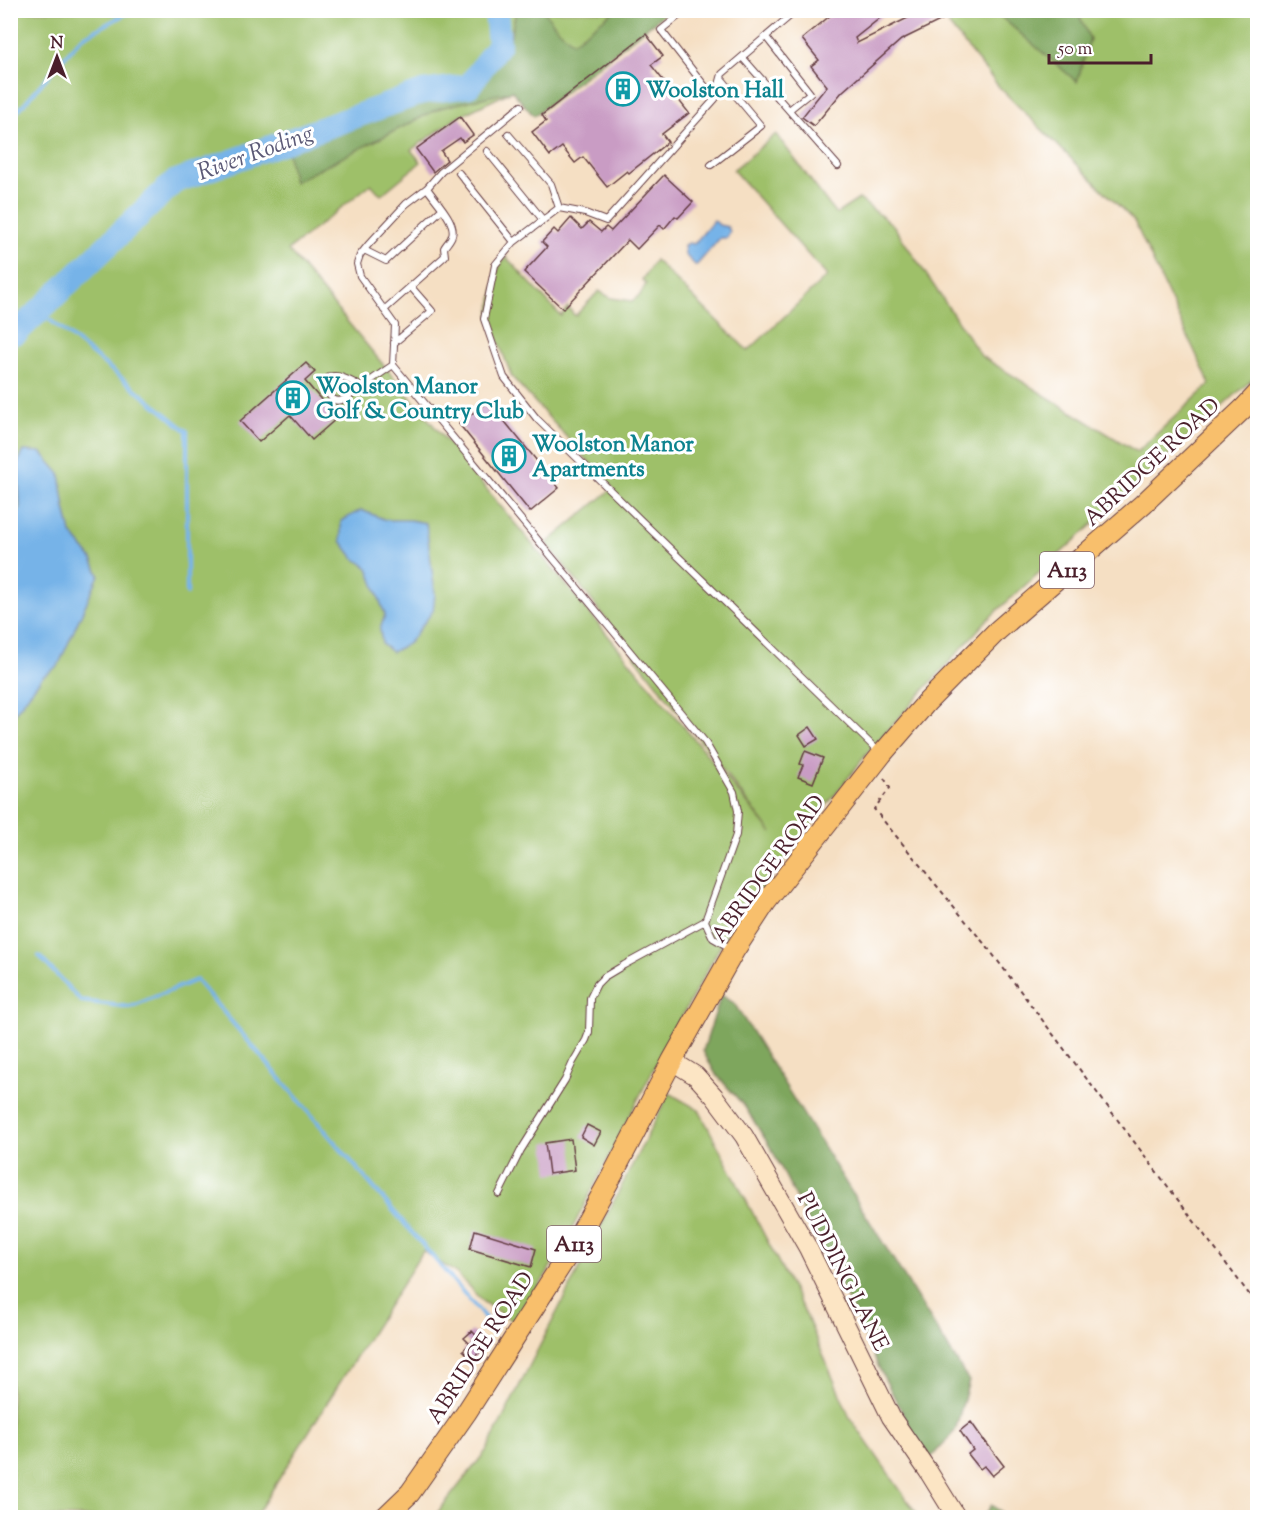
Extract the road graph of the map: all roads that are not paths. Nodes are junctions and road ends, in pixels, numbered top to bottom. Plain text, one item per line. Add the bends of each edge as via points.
1 (686, 10) edge
2 (797, 10) edge
3 (766, 37) junction
4 (742, 57) junction
5 (721, 78) junction
6 (715, 99) junction
7 (521, 105) dead end
8 (789, 110) junction
9 (508, 134) dead end
10 (487, 151) dead end
11 (711, 165) dead end
12 (838, 166) dead end
13 (459, 173) dead end
14 (427, 188) junction
15 (442, 208) junction
16 (559, 208) junction
17 (543, 220) junction
18 (514, 242) junction
19 (364, 250) junction
20 (411, 287) junction
21 (384, 310) junction
22 (394, 343) junction
23 (393, 365) junction
24 (362, 387) junction
25 (1257, 393) edge
26 (878, 759) junction
27 (705, 921) junction
28 (734, 951) junction
29 (672, 1061) junction
30 (499, 1194) dead end
31 (384, 1518) edge
32 (957, 1518) edge

1 - 6 lane via 661,30
2 - 3 lane
3 - 4 lane
3 - 8 lane via 810,93
4 - 5 lane
4 - 8 lane
5 - 6 lane
5 - 11 lane via 761,126
6 - 16 lane via 606,221
7 - 14 lane
8 - 12 lane
9 - 16 lane via 551,184
10 - 17 lane
13 - 18 lane
14 - 15 lane
14 - 19 lane via 406,204
15 - 19 lane via 386,261
15 - 20 lane via 453,227 453,235 444,248 445,256
16 - 17 lane
17 - 18 lane
18 - 26 lane via 495,265 484,319 504,377 537,419
19 - 21 lane via 357,264 360,276
20 - 21 lane
20 - 22 lane via 432,311
21 - 22 lane via 395,325
22 - 23 lane
23 - 24 lane
23 - 27 lane via 705,742 734,792 738,811 736,835
24 - 24 lane via 336,401 325,388 325,382 341,376
25 - 26 main road, ABRIDGE ROAD / A113 via 1143,504 997,631
26 - 28 main road, ABRIDGE ROAD / A113 via 766,902
27 - 28 lane via 713,938
27 - 30 lane via 597,984 590,998 586,1040 520,1150
28 - 29 main road, ABRIDGE ROAD / A113
29 - 31 main road, ABRIDGE ROAD / A113 via 574,1245 520,1331 410,1493
29 - 32 street, PUDDING LANE via 696,1076 744,1136 808,1248 891,1417

